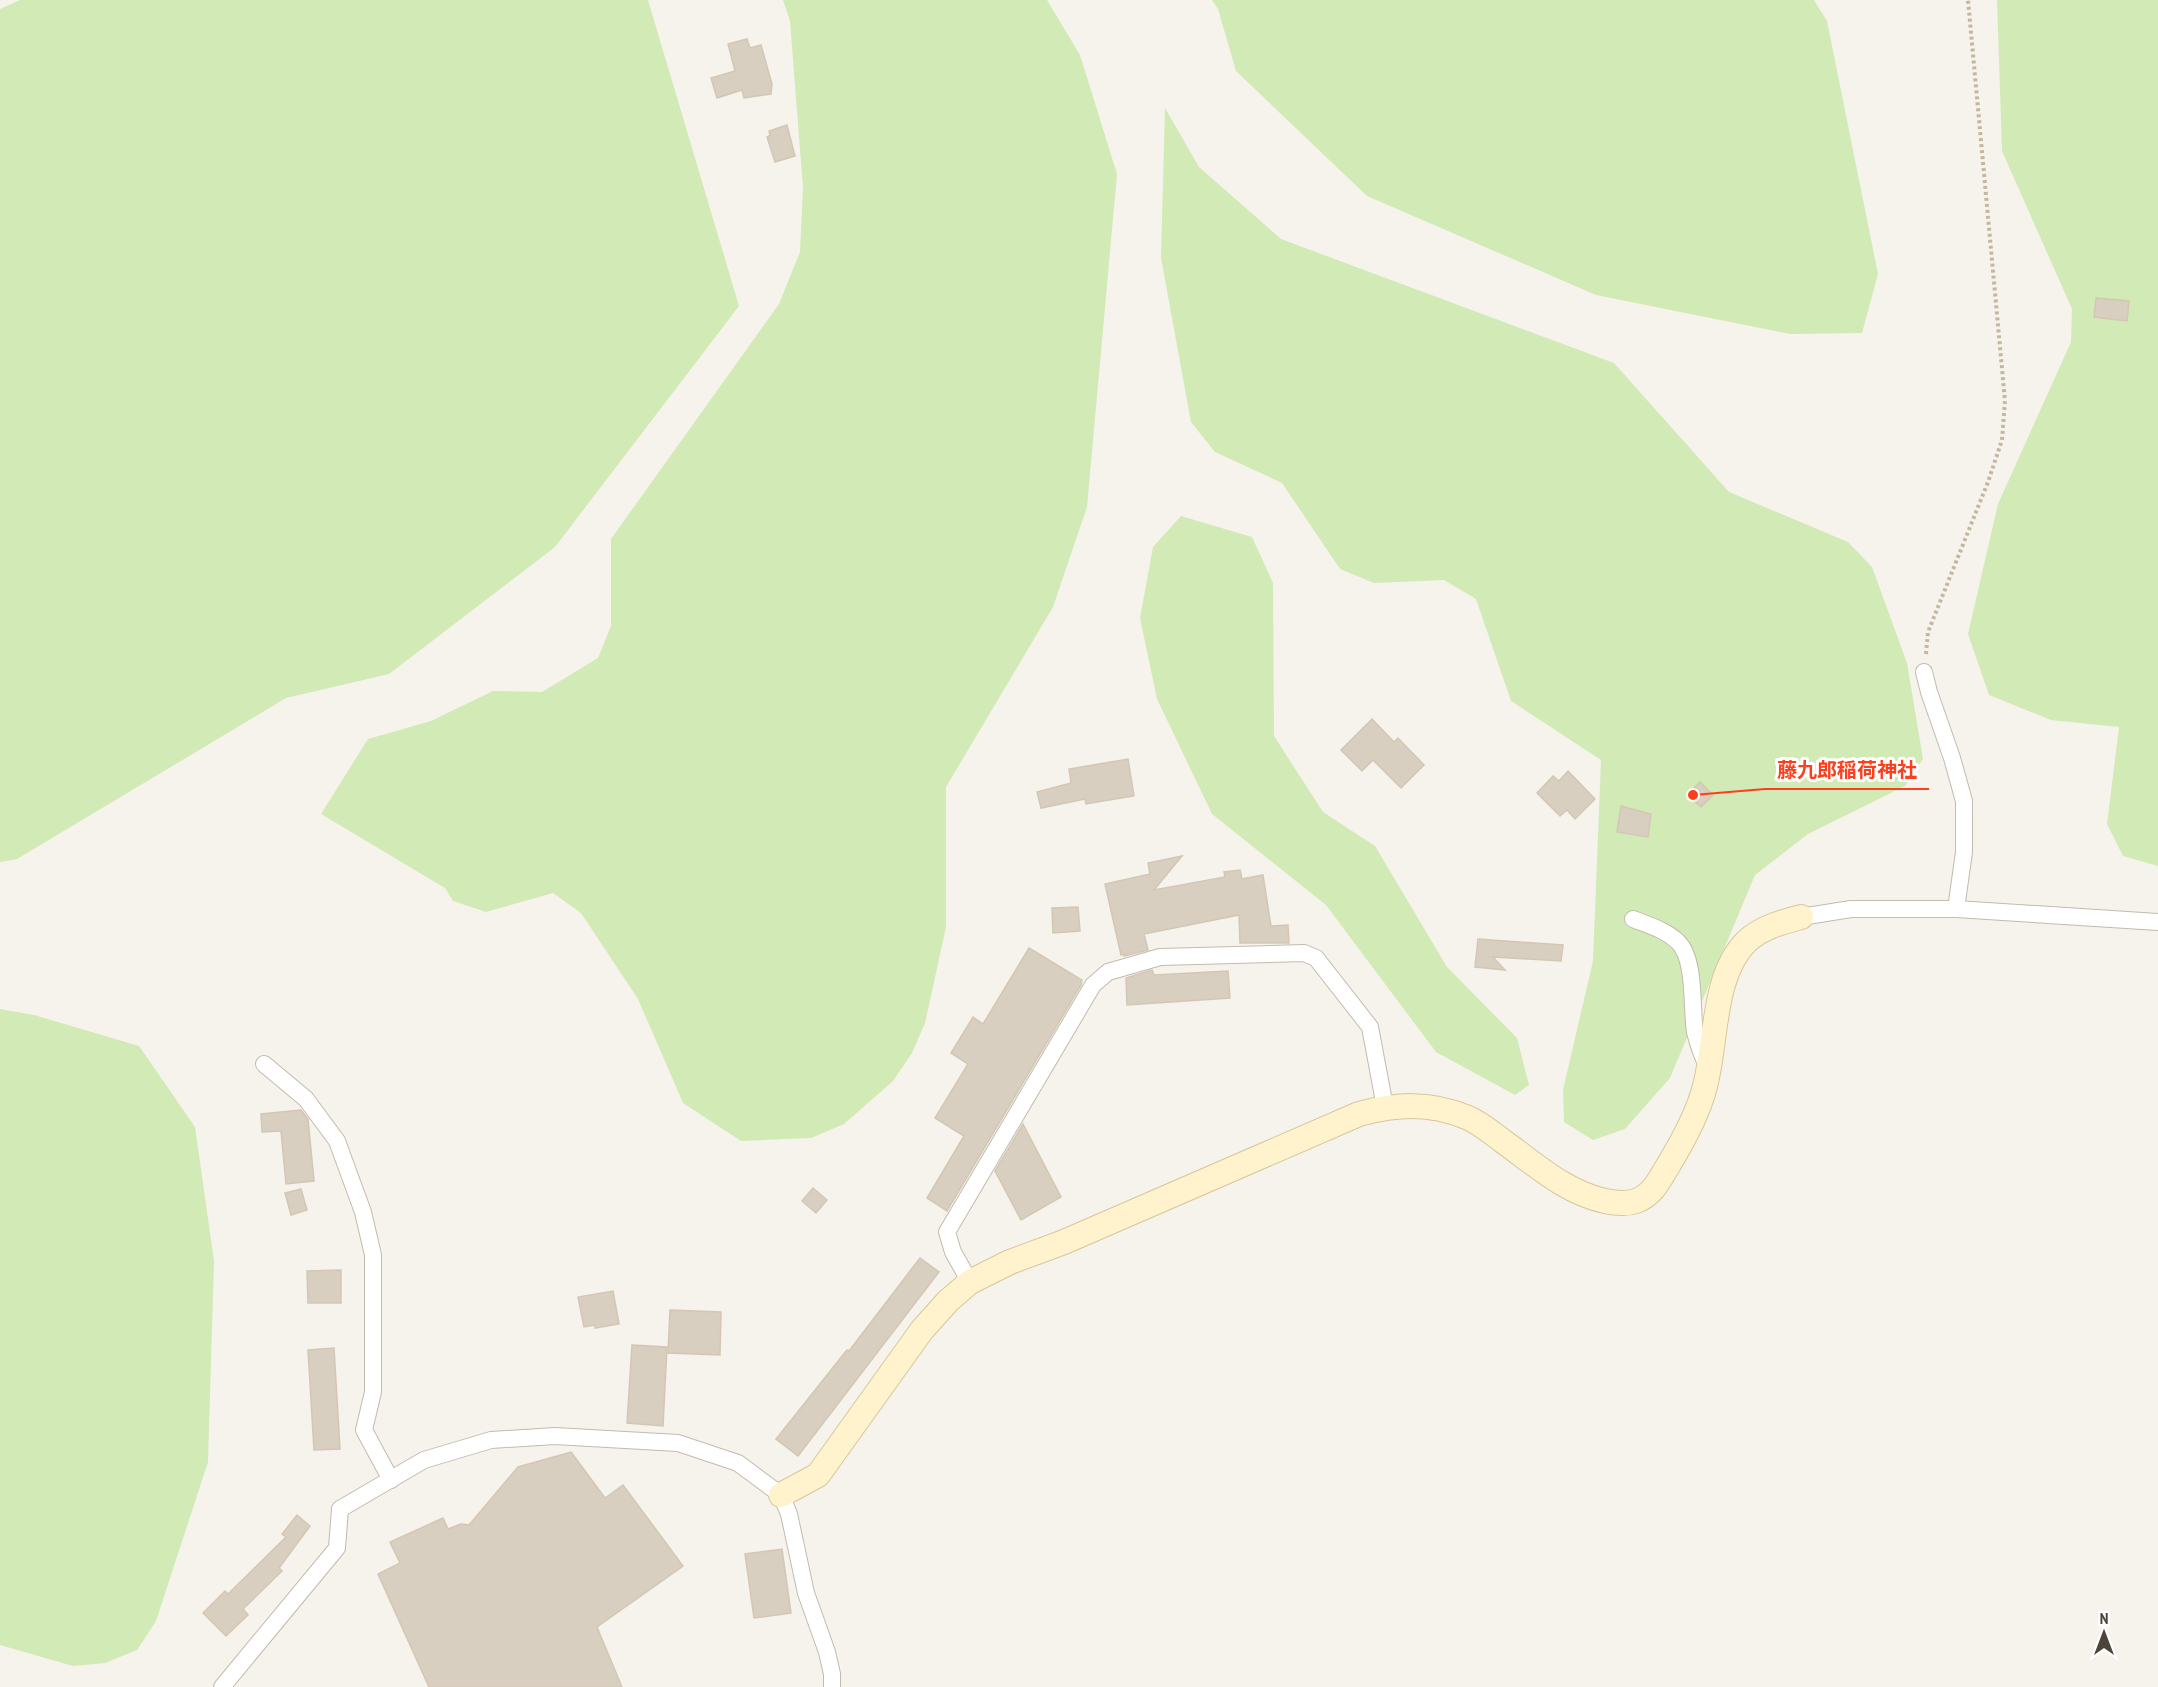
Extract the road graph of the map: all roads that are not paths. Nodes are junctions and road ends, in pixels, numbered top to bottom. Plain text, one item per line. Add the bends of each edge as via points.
1 (1924, 672) road end
2 (1956, 909) junction
3 (1801, 917) joint
4 (1633, 919) dead end
5 (2158, 922) edge
6 (264, 1064) dead end
7 (1708, 1067) junction
8 (1385, 1107) junction
9 (970, 1282) junction
10 (391, 1480) junction
11 (781, 1495) junction
12 (222, 1687) edge
13 (832, 1687) edge

1 - 2 street via 1964,801 1964,852
2 - 3 street via 1851,909
2 - 5 street
3 - 7 street via 1772,925 1748,940 1732,960 1721,994
4 - 7 street via 1680,943 1688,959 1695,1033
6 - 10 street via 306,1099 337,1141 363,1212 373,1255 373,1392 364,1430
7 - 8 street via 1705,1087 1678,1150 1654,1189 1636,1201 1615,1203 1584,1196 1467,1118 1416,1106
8 - 9 street via 1349,1118
8 - 9 street via 1370,1027 1316,958 1304,953 1160,957 1108,972 1093,985 947,1232
9 - 11 street via 922,1330 818,1474
10 - 11 street via 424,1460 491,1440 555,1436 678,1443 738,1463
10 - 12 street via 340,1509 337,1548
11 - 13 street via 832,1674

